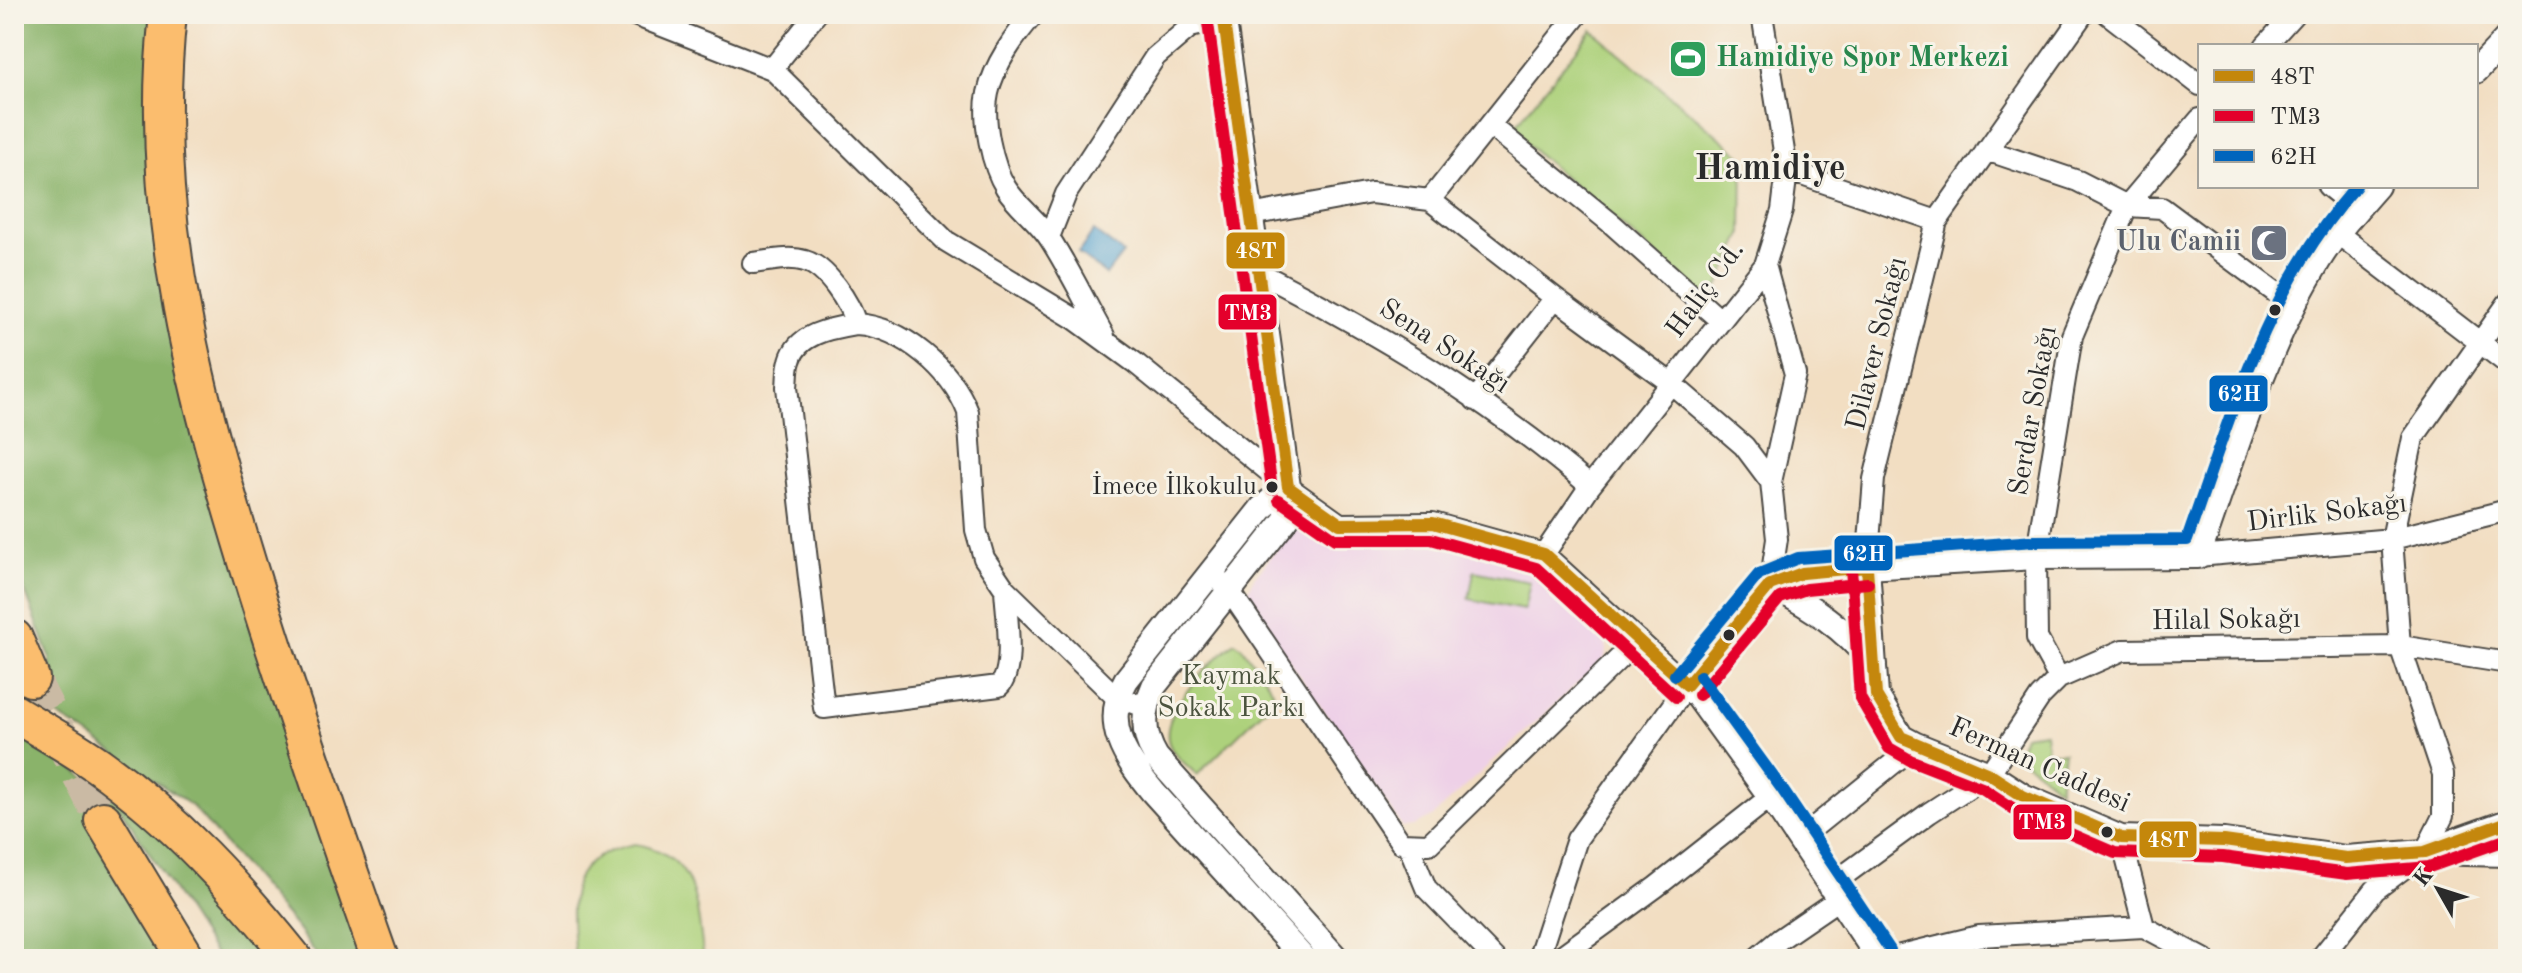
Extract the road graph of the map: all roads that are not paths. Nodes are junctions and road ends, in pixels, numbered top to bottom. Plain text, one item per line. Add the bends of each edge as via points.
1 (168, 14) edge
2 (632, 14) edge
3 (816, 14) edge
4 (1034, 14) edge
5 (1578, 14) edge
6 (1762, 14) edge
7 (2083, 14) edge
8 (2108, 14) edge
9 (2294, 14) edge
10 (1223, 16) edge
11 (2508, 37) edge
12 (2267, 44) edge
13 (772, 69) junction
14 (2478, 69) edge
15 (2198, 83) edge
16 (2198, 121) edge
17 (1490, 125) junction
18 (1986, 150) junction
19 (1787, 170) junction
20 (2331, 188) edge
21 (2375, 188) edge
22 (1430, 200) junction
23 (2127, 206) junction
24 (2357, 209) junction
25 (1250, 215) junction
26 (1937, 221) junction
27 (2337, 233) junction
28 (1049, 237) junction
29 (753, 263) dead end
30 (1765, 265) junction
31 (1256, 271) junction
32 (1555, 298) junction
33 (2508, 303) edge
34 (2294, 306) junction
35 (1721, 321) junction
36 (856, 324) junction
37 (2479, 342) junction
38 (1108, 343) junction
39 (2508, 364) edge
40 (1672, 384) junction
41 (1475, 400) junction
42 (1771, 482) junction
43 (1590, 486) junction
44 (1288, 487) junction
45 (2508, 510) edge
46 (2392, 539) junction
47 (1544, 554) junction
48 (2198, 556) junction
49 (2036, 557) junction
50 (1867, 567) junction
51 (1211, 572) junction
52 (1770, 585) junction
53 (1005, 589) junction
54 (1229, 590) junction
55 (14, 638) edge
56 (1638, 640) junction
57 (2400, 646) junction
58 (2508, 663) edge
59 (1874, 664) junction
60 (31, 678) tunnel mouth
61 (2059, 678) junction
62 (1687, 685) junction
63 (1116, 697) junction
64 (1146, 707) junction
65 (14, 713) edge
66 (1916, 745) junction
67 (1989, 774) junction
68 (1769, 798) junction
69 (103, 820) tunnel mouth
70 (2508, 822) edge
71 (2121, 838) junction
72 (1798, 840) junction
73 (1408, 844) junction
74 (2425, 852) junction
75 (2508, 854) edge
76 (1833, 893) junction
77 (2144, 927) junction
78 (187, 959) edge
79 (294, 959) edge
80 (380, 959) edge
81 (1304, 959) edge
82 (1337, 959) edge
83 (1495, 959) edge
84 (1538, 959) edge
85 (1557, 959) edge
86 (1756, 959) edge
87 (1877, 959) edge
88 (1885, 959) edge
89 (2204, 959) edge
90 (2320, 959) edge

1 - 80 highway via 163,181 185,330 260,602
2 - 13 street
3 - 13 street
4 - 28 street via 988,93 986,122 1006,187
5 - 17 street
6 - 19 street, Haliç Cd.
7 - 18 street, Dilaver Sokağı
8 - 15 street
9 - 12 street
10 - 25 street
10 - 28 street via 1190,27 1155,57 1066,194
11 - 14 street
13 - 38 street via 946,241
16 - 23 street, Serdar Sokağı
17 - 22 street
17 - 35 street
18 - 23 street via 2078,181
18 - 26 street, Dilaver Sokağı
19 - 26 street
19 - 30 street, Haliç Cd. via 1782,211
20 - 24 street
21 - 24 street
22 - 25 street via 1371,193
22 - 32 street
23 - 34 street via 2162,208
23 - 49 street, Serdar Sokağı via 2072,336
24 - 27 street
25 - 31 street
26 - 50 street, Dilaver Sokağı via 1874,479
27 - 34 street
27 - 37 street
28 - 38 street
29 - 36 street via 808,261 839,291
30 - 35 street, Haliç Cd.
30 - 42 street via 1795,374
31 - 41 street, Sena Sokağı via 1354,322
31 - 44 street
32 - 40 street
32 - 41 street
33 - 37 street
34 - 48 street
35 - 40 street, Haliç Cd.
36 - 53 street via 892,332 938,367 961,394 972,444 976,530 984,558
36 - 53 street via 824,330 801,343 790,358 787,387 824,708 999,686 1009,665
37 - 39 street
37 - 46 street via 2413,438
38 - 44 street
40 - 42 street via 1744,446
40 - 43 street, Haliç Cd.
41 - 43 street, Sena Sokağı via 1538,442
42 - 52 street via 1777,539
43 - 47 street, Haliç Cd.
44 - 47 street via 1340,524 1433,523
44 - 51 street via 1263,507
44 - 54 street via 1287,518
45 - 46 street, Dirlik Sokağı
46 - 48 street, Dirlik Sokağı
46 - 57 street
47 - 56 street
48 - 49 street
49 - 50 street
49 - 61 street, Serdar Sokağı via 2037,638
50 - 52 street via 1802,573
50 - 59 street, Ferman Caddesi
51 - 54 street
51 - 63 street
52 - 59 street via 1811,606 1851,637
52 - 62 street
53 - 63 street
54 - 64 street via 1154,686
54 - 73 street via 1401,843
55 - 60 highway
56 - 62 street
56 - 73 street via 1429,844
57 - 58 street, Hilal Sokağı
57 - 61 street, Hilal Sokağı via 2123,650
57 - 74 street via 2443,774 2443,816
59 - 66 street, Ferman Caddesi via 1876,695 1901,737
61 - 67 street via 2040,697
62 - 68 street
62 - 84 street via 1577,839
63 - 64 street
63 - 81 street via 1117,730 1132,766
64 - 82 street via 1144,731 1156,757
65 - 79 highway via 129,789 224,877
66 - 67 street, Ferman Caddesi
66 - 72 street
67 - 71 street, Ferman Caddesi via 2023,796
67 - 76 street via 1929,813
68 - 72 street
68 - 85 street
69 - 78 highway
70 - 74 street, Ferman Caddesi
71 - 74 street, Ferman Caddesi via 2224,841 2346,858
71 - 77 street
72 - 76 street
73 - 83 street via 1426,888
74 - 75 street, Ferman Caddesi
74 - 90 street via 2375,890
76 - 86 street
76 - 87 street
77 - 88 street via 1979,936
77 - 89 street

